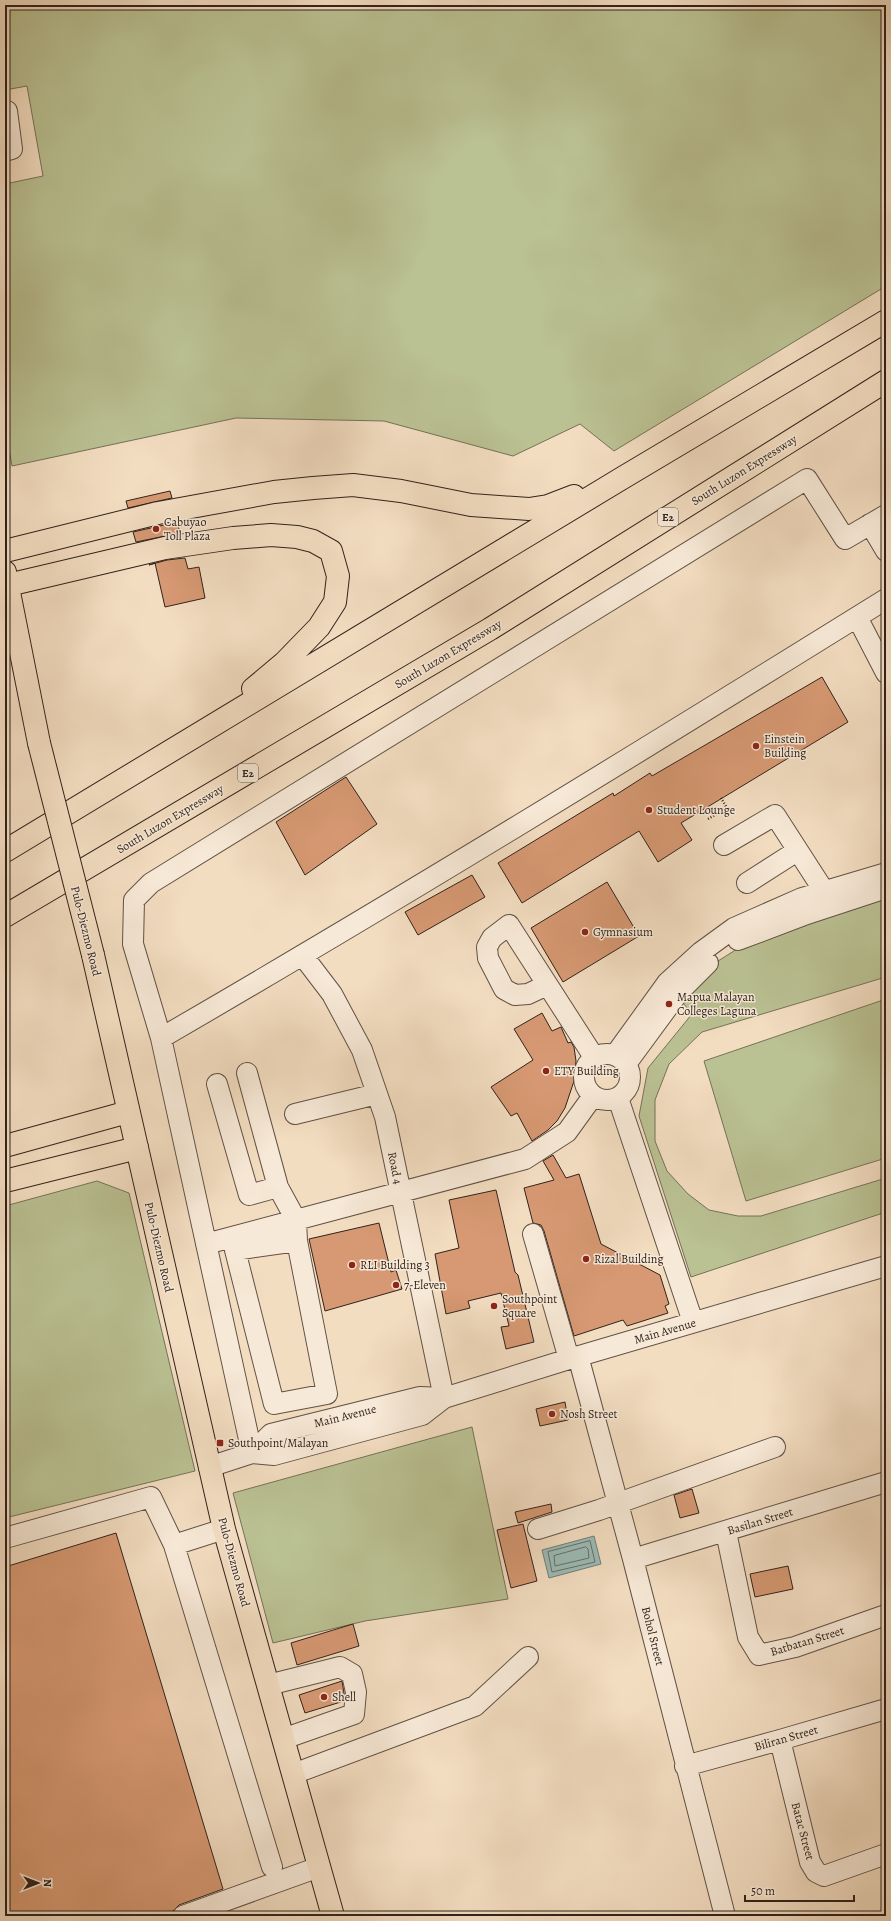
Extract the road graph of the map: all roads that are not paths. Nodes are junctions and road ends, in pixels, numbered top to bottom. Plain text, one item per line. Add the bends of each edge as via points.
1 (5, 111) edge
2 (5, 151) edge
3 (886, 321) edge
4 (886, 381) edge
5 (624, 477) junction
6 (878, 520) edge
7 (5, 551) edge
8 (886, 551) edge
9 (6, 581) edge
10 (886, 599) edge
11 (9, 609) edge
12 (857, 617) junction
13 (886, 673) edge
14 (202, 732) junction
15 (724, 845) dead end
16 (5, 851) edge
17 (797, 851) junction
18 (886, 873) edge
19 (747, 882) dead end
20 (886, 888) edge
21 (824, 891) junction
22 (5, 916) edge
23 (303, 956) junction
24 (547, 985) dead end
25 (161, 1038) junction
26 (594, 1057) junction
27 (620, 1060) junction
28 (247, 1072) dead end
29 (217, 1084) dead end
30 (377, 1094) junction
31 (593, 1096) junction
32 (618, 1098) junction
33 (128, 1112) junction
34 (295, 1114) dead end
35 (5, 1146) edge
36 (136, 1148) junction
37 (5, 1181) edge
38 (278, 1187) junction
39 (400, 1192) junction
40 (296, 1220) junction
41 (533, 1234) dead end
42 (297, 1240) junction
43 (206, 1244) junction
44 (886, 1266) edge
45 (693, 1322) junction
46 (573, 1358) junction
47 (444, 1398) junction
48 (775, 1448) dead end
49 (252, 1453) junction
50 (209, 1467) junction
51 (886, 1482) edge
52 (618, 1502) junction
53 (224, 1529) junction
54 (538, 1530) dead end
55 (726, 1532) junction
56 (5, 1538) edge
57 (174, 1545) junction
58 (633, 1559) junction
59 (886, 1615) edge
60 (528, 1657) dead end
61 (268, 1685) junction
62 (886, 1709) edge
63 (283, 1739) junction
64 (780, 1740) junction
65 (685, 1766) junction
66 (293, 1774) junction
67 (886, 1854) edge
68 (272, 1867) dead end
69 (319, 1867) junction
70 (183, 1916) edge
71 (333, 1916) edge
72 (725, 1916) edge

1 - 2 street via 12,149
3 - 5 main road
4 - 22 main road, South Luzon Expressway / E2 via 490,629
5 - 7 main road via 548,506 529,509 471,505 401,491 353,485 274,492 158,513
5 - 14 main road
6 - 8 street
6 - 25 street via 845,538 807,479 151,883 134,900 133,944
9 - 11 main road, Pulo-Diezmo Road
9 - 14 main road via 165,548 233,538 271,535 297,537 313,541 331,551 338,576 335,602 319,627 284,663
10 - 12 street
11 - 33 main road, Pulo-Diezmo Road, bridge via 39,743 93,955
12 - 13 street
12 - 23 street
14 - 16 main road
15 - 17 street via 775,815
17 - 19 street
17 - 21 street
18 - 21 street
20 - 27 street via 738,940 708,963 679,992
21 - 27 street via 734,928 701,952 667,983
23 - 25 street
23 - 30 street, Road 4 via 332,994 362,1050
24 - 26 street
25 - 43 street
26 - 27 street via 608,1053
26 - 31 street via 584,1069 583,1076 588,1091
27 - 32 street via 630,1079 624,1093
28 - 38 street
29 - 38 street via 249,1195
30 - 34 street
30 - 39 street, Road 4 via 385,1117
31 - 32 street via 605,1100
31 - 39 street via 567,1132 525,1159
32 - 45 street
33 - 35 main road
33 - 36 main road, Pulo-Diezmo Road
36 - 37 main road
36 - 50 main road, Pulo-Diezmo Road
38 - 40 street
39 - 40 street
39 - 47 street, Road 4
40 - 42 street
40 - 43 street
41 - 46 street, Bohol Street
42 - 42 street via 327,1394 274,1404 235,1250
43 - 49 street
44 - 45 street, Main Avenue
45 - 46 street, Main Avenue
46 - 47 street, Main Avenue
46 - 52 street, Bohol Street
47 - 49 street, Main Avenue via 422,1415 274,1455
48 - 52 street
49 - 50 street, Main Avenue
50 - 53 main road, Pulo-Diezmo Road
51 - 55 street, Basilan Street
52 - 54 street
52 - 58 street, Bohol Street
53 - 57 street
53 - 61 main road, Pulo-Diezmo Road
55 - 58 street, Basilan Street
55 - 59 street, Batbatan Street via 748,1637 759,1655 795,1647
56 - 57 street via 151,1497
57 - 68 street
58 - 65 street, Bohol Street
60 - 66 street via 475,1706
61 - 63 main road, Pulo-Diezmo Road
61 - 63 street via 340,1667 352,1674 356,1692 354,1714
62 - 64 street, Biliran Street
63 - 66 main road, Pulo-Diezmo Road
64 - 65 street, Biliran Street
64 - 67 street, Batac Street via 810,1862 816,1872 824,1876
65 - 72 street, Bohol Street
66 - 69 main road, Pulo-Diezmo Road
69 - 70 street
69 - 71 main road, Pulo-Diezmo Road

